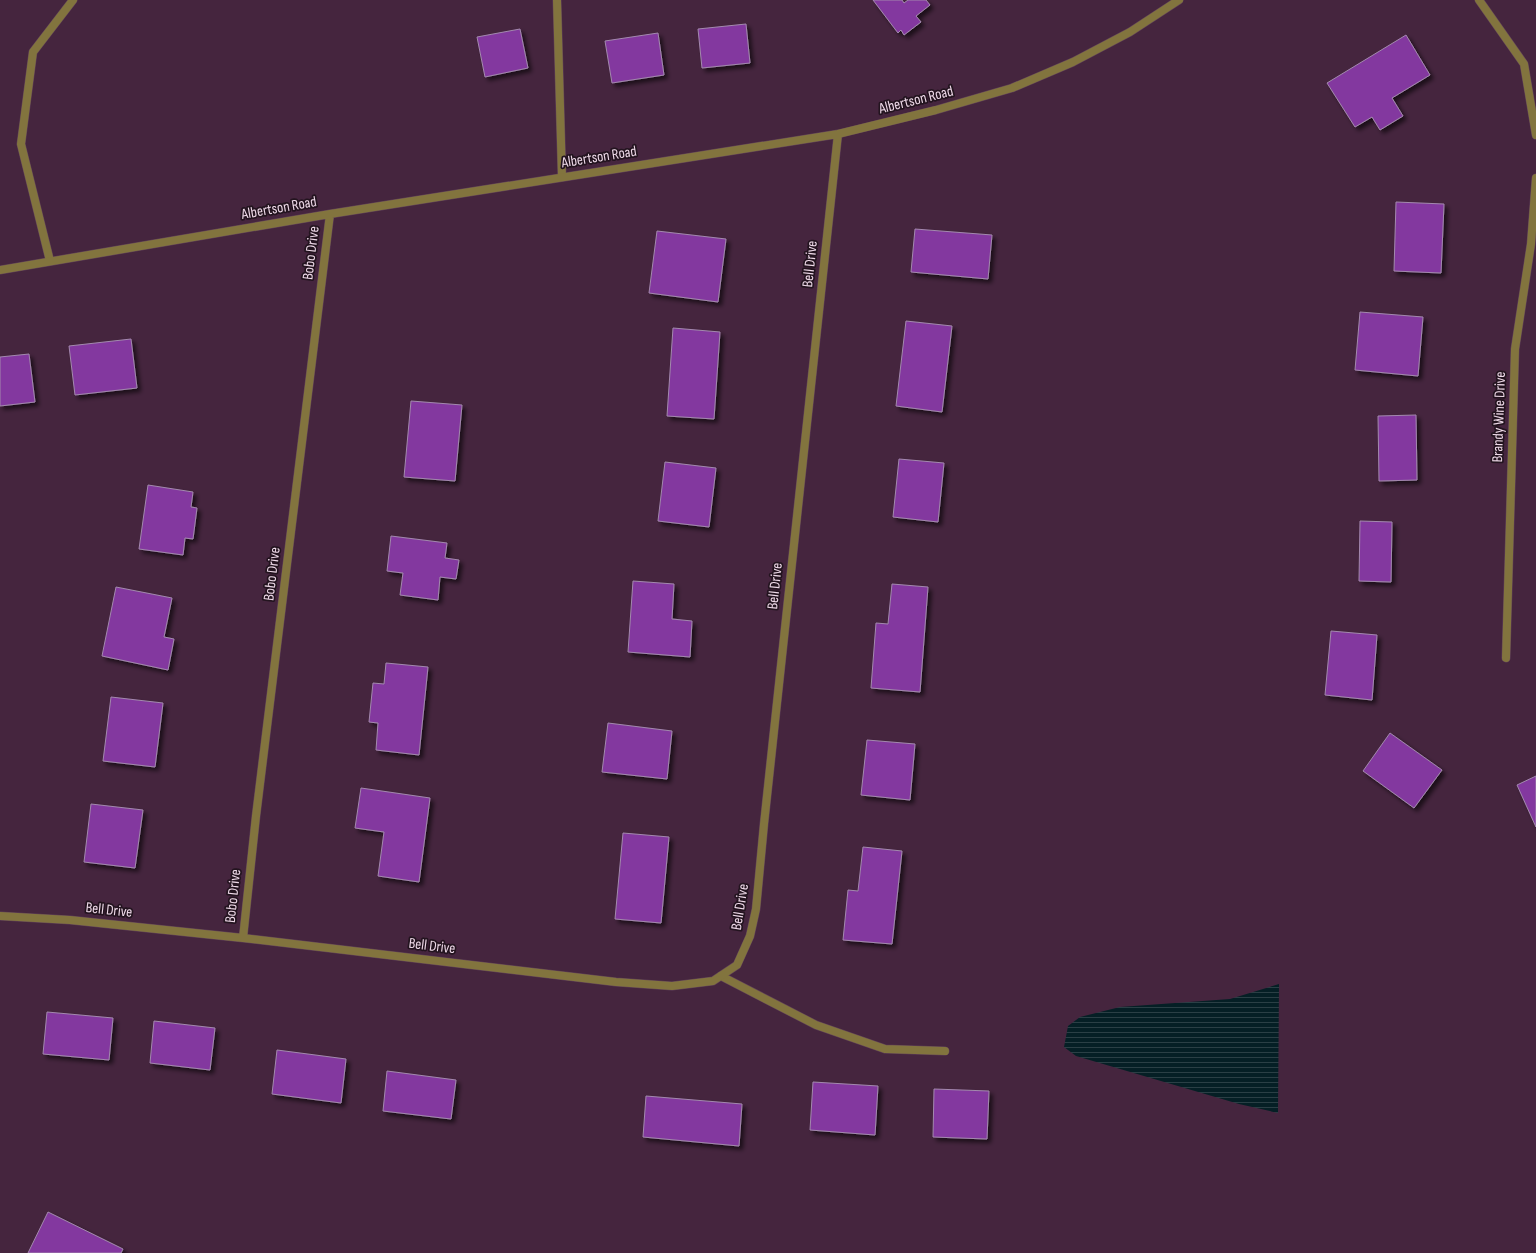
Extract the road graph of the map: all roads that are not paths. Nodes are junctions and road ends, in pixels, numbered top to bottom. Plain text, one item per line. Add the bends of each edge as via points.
1 (73, 0) edge
2 (557, 0) edge
3 (1179, 0) edge
4 (1479, 0) edge
5 (838, 134) junction
6 (1536, 135) edge
7 (562, 177) junction
8 (1536, 178) edge
9 (330, 214) junction
10 (50, 261) junction
11 (0, 270) edge
12 (1506, 658) dead end
13 (0, 916) edge
14 (243, 938) junction
15 (721, 976) junction
16 (945, 1051) dead end

1 - 10 street via 33,52 20,144
2 - 7 street
3 - 5 street, Albertson Road via 1130,32 1073,62 1012,88
4 - 6 street via 1524,64
5 - 7 street, Albertson Road
5 - 15 street, Bell Drive via 756,909 750,936 737,965
7 - 9 street, Albertson Road
8 - 12 street, Brandy Wine Drive via 1531,244 1515,349
9 - 10 street, Albertson Road
9 - 14 street, Bobo Drive
10 - 11 street, Albertson Road
13 - 14 street, Bell Drive via 70,920
14 - 15 street, Bell Drive via 630,983 672,986 713,981
15 - 16 street via 816,1025 885,1049

